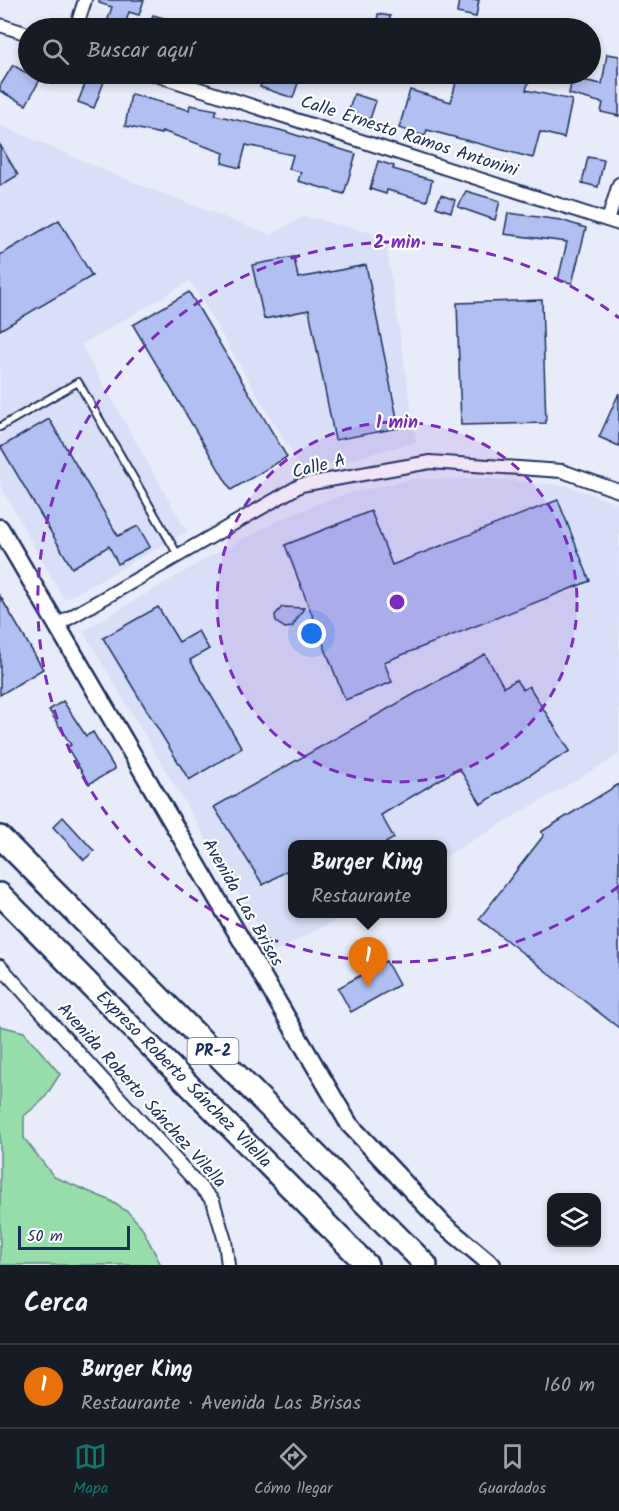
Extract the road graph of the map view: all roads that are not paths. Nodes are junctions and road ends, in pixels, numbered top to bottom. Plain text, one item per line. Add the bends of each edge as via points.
1 (85, 0) edge
2 (79, 18) edge
3 (0, 25) edge
4 (18, 31) edge
5 (184, 84) edge
6 (619, 184) edge
7 (613, 222) edge
8 (0, 427) edge
9 (619, 491) edge
10 (0, 528) edge
11 (178, 555) junction
12 (57, 625) junction
13 (0, 837) edge
14 (0, 894) edge
15 (0, 912) edge
16 (51, 947) junction
17 (0, 966) edge
18 (329, 1230) junction
19 (228, 1265) edge
20 (350, 1265) edge
21 (367, 1265) edge
22 (426, 1265) edge
23 (492, 1265) edge

1 - 2 street
3 - 4 street
5 - 7 street, Calle Ernesto Ramos Antonini
6 - 7 street
8 - 11 lane via 78,382
9 - 11 street, Calle A via 562,471 430,462 301,485
10 - 12 street, Avenida Las Brisas
11 - 12 street, Calle A
12 - 23 street, Avenida Las Brisas via 349,1124 444,1225
13 - 22 highway, PR-2
14 - 16 highway, Expreso Roberto Sánchez Vilella / PR-2
15 - 16 highway
16 - 18 highway, Expreso Roberto Sánchez Vilella / PR-2
17 - 19 street, Avenida Roberto Sánchez Vilella via 213,1201
18 - 20 highway
18 - 21 highway, Expreso Roberto Sánchez Vilella / PR-2

